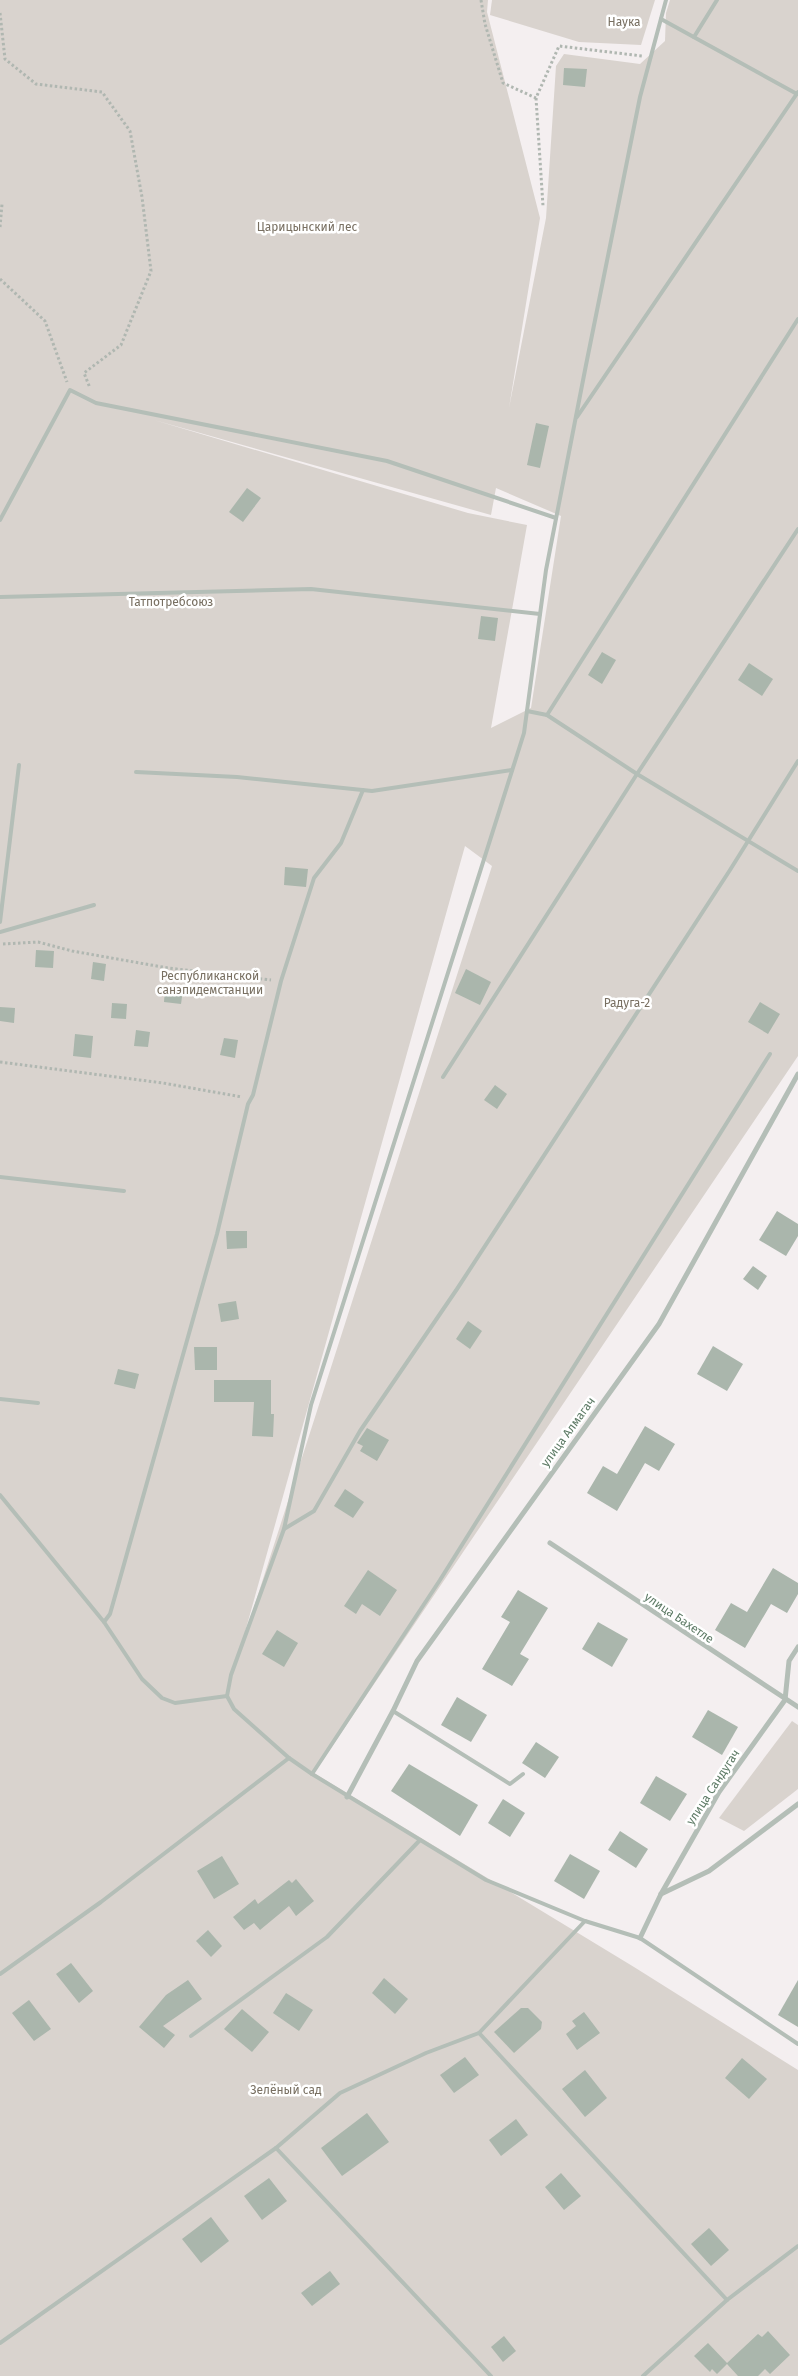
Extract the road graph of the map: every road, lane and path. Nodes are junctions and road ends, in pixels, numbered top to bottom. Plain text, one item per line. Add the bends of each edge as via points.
1 (481, 0) edge
2 (666, 0) edge
3 (717, 0) edge
4 (0, 13) edge
5 (661, 19) junction
6 (694, 37) junction
7 (651, 58) junction
8 (798, 94) edge
9 (536, 98) junction
10 (2, 204) dead end
11 (543, 206) dead end
12 (0, 227) edge
13 (0, 279) edge
14 (798, 318) edge
15 (70, 390) junction
16 (96, 403) junction
17 (575, 418) junction
18 (556, 518) junction
19 (0, 520) edge
20 (798, 529) edge
21 (0, 597) edge
22 (540, 614) junction
23 (527, 711) junction
24 (547, 715) junction
25 (798, 761) edge
26 (19, 765) dead end
27 (512, 770) junction
28 (136, 772) dead end
29 (637, 774) junction
30 (363, 790) junction
31 (749, 840) junction
32 (798, 871) edge
33 (94, 905) dead end
34 (0, 922) edge
35 (0, 932) edge
36 (0, 944) edge
37 (281, 981) junction
38 (770, 1054) dead end
39 (0, 1062) edge
40 (798, 1074) edge
41 (443, 1077) dead end
42 (251, 1098) junction
43 (0, 1177) edge
44 (124, 1191) dead end
45 (0, 1399) edge
46 (38, 1403) dead end
47 (0, 1495) edge
48 (284, 1529) junction
49 (550, 1543) dead end
50 (104, 1622) junction
51 (798, 1647) edge
52 (228, 1696) junction
53 (785, 1700) junction
54 (798, 1707) edge
55 (393, 1711) junction
56 (289, 1758) junction
57 (312, 1774) junction
58 (523, 1774) dead end
59 (347, 1797) junction
60 (798, 1804) edge
61 (420, 1840) junction
62 (661, 1894) junction
63 (585, 1921) junction
64 (640, 1938) junction
65 (0, 1974) edge
66 (480, 2033) junction
67 (191, 2036) dead end
68 (798, 2044) edge
69 (276, 2148) junction
70 (798, 2246) edge
71 (727, 2300) junction
72 (0, 2343) edge
73 (491, 2376) edge
74 (643, 2376) edge

1 - 9 path via 503,82
2 - 5 lane
3 - 6 lane
4 - 16 path via 5,59 36,84 102,92 130,131 151,271 121,346 84,373
5 - 6 lane
5 - 7 lane
6 - 8 lane
7 - 9 path via 559,46
7 - 17 lane via 640,97
8 - 17 lane
9 - 11 path
10 - 12 path
13 - 15 path via 45,321
14 - 24 lane
15 - 16 lane
15 - 19 lane
16 - 18 lane via 387,461
17 - 18 lane
18 - 22 lane
20 - 29 lane
21 - 22 lane via 311,589
22 - 23 lane
23 - 24 lane
23 - 27 lane via 524,733
24 - 29 lane
25 - 31 lane
26 - 34 lane
27 - 30 lane
27 - 48 lane via 311,1405
28 - 30 lane via 236,777
29 - 31 lane
29 - 41 lane
30 - 37 lane via 340,843 314,878
31 - 32 lane
31 - 48 lane via 463,1280 360,1431 314,1511
33 - 35 lane
36 - 37 path via 38,942 168,968
37 - 42 lane
38 - 57 lane via 440,1580
39 - 42 path
40 - 55 street, улица Алмагач via 659,1324 417,1661
42 - 50 lane via 217,1234 110,1614
43 - 44 lane
45 - 46 lane
47 - 50 lane
48 - 52 lane via 231,1675
49 - 53 street, улица Бахетле
50 - 52 lane via 142,1679 162,1698 175,1703
51 - 53 street, улица Сандугач via 789,1661
52 - 56 lane via 234,1709
53 - 54 street, улица Бахетле
53 - 62 street, улица Сандугач via 719,1792
55 - 58 lane via 510,1784
55 - 59 street, улица Алмагач
56 - 57 lane
56 - 65 lane via 101,1902
57 - 59 lane
59 - 61 lane
60 - 62 street via 709,1871
61 - 63 lane via 486,1880
61 - 67 lane via 327,1937
62 - 64 street, улица Сандугач
63 - 64 lane
63 - 66 lane
64 - 68 lane
66 - 69 lane via 426,2053 340,2094
66 - 71 lane
69 - 72 lane
69 - 73 lane
70 - 71 lane
71 - 74 lane

